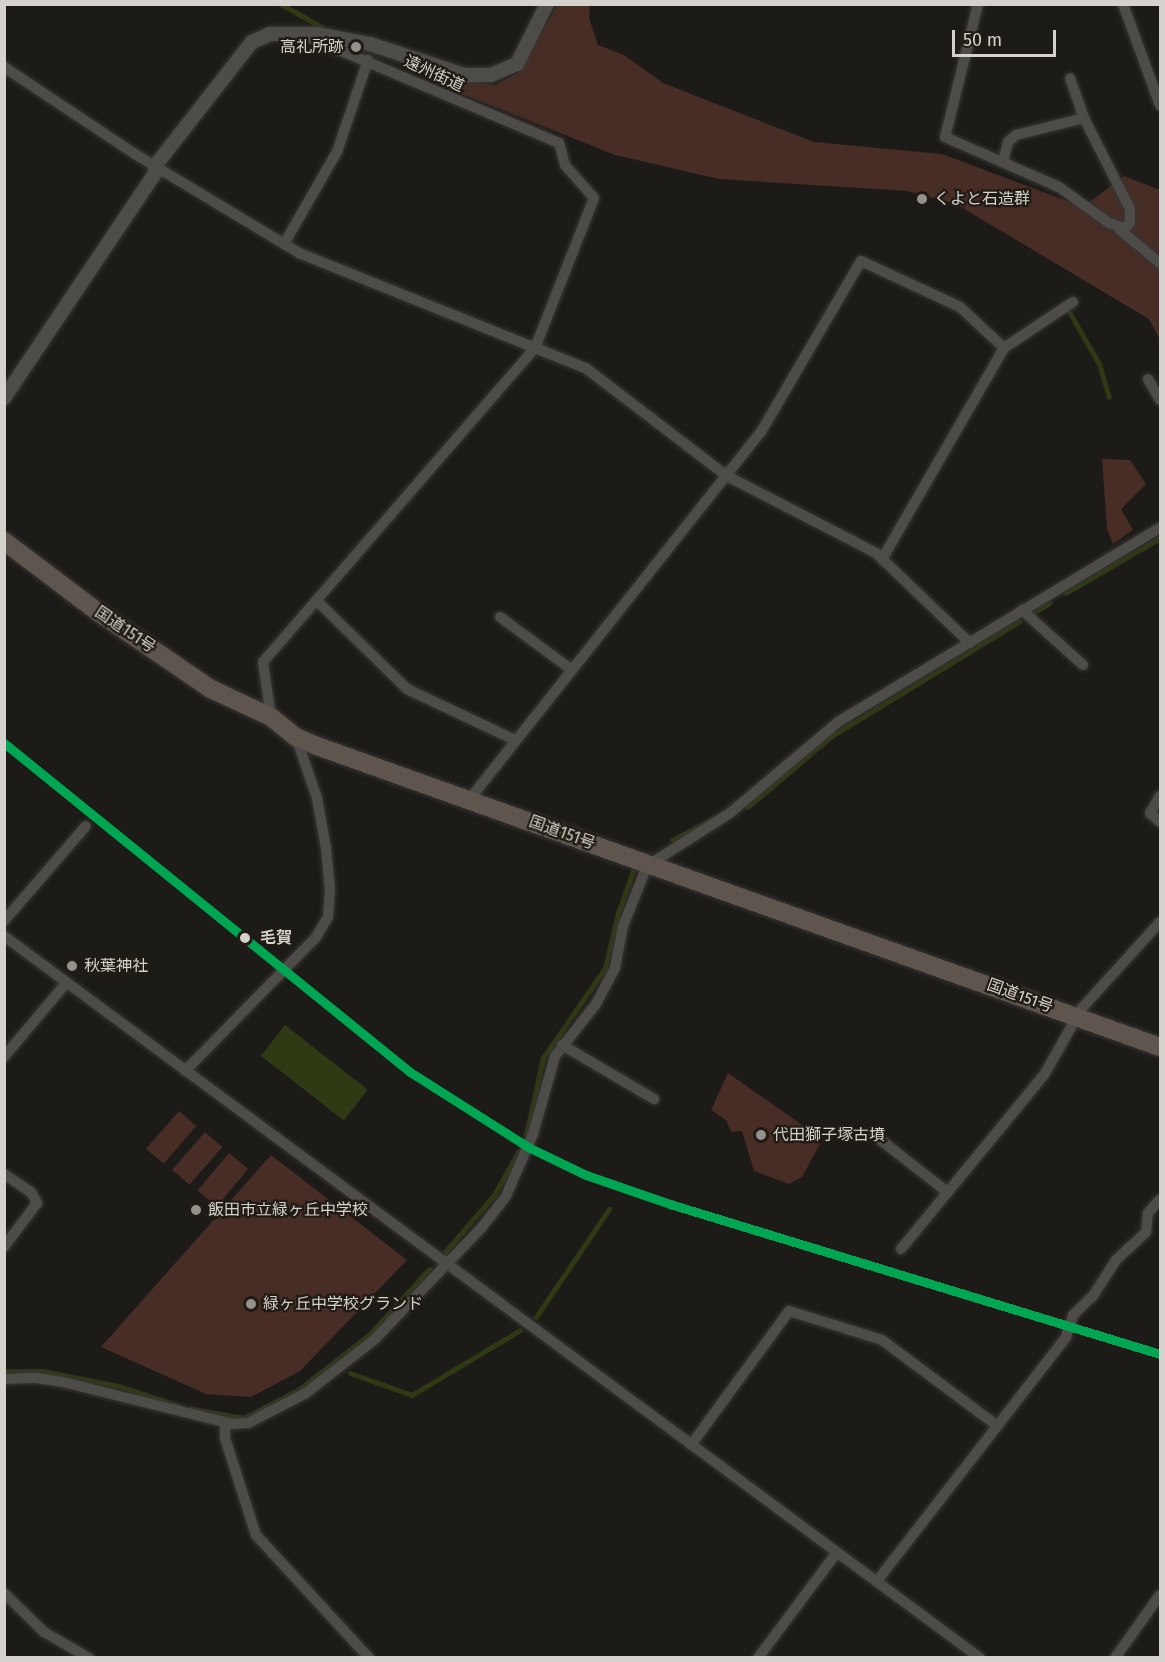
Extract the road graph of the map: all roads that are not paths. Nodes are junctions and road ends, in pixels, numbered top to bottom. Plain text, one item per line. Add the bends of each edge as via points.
1 (547, 4) edge
2 (978, 4) edge
3 (1123, 4) edge
4 (296, 32) junction
5 (368, 60) junction
6 (4, 67) edge
7 (1070, 78) dead end
8 (1161, 105) edge
9 (1084, 118) junction
10 (1003, 162) junction
11 (155, 166) junction
12 (1119, 229) junction
13 (284, 244) junction
14 (1161, 263) edge
15 (1073, 302) dead end
16 (535, 348) junction
17 (1004, 348) junction
18 (1148, 379) dead end
19 (4, 398) edge
20 (1161, 400) edge
21 (727, 476) junction
22 (1161, 528) edge
23 (4, 541) edge
24 (882, 559) junction
25 (318, 602) junction
26 (1022, 610) junction
27 (500, 617) dead end
28 (970, 644) junction
29 (1083, 664) dead end
30 (572, 670) junction
31 (271, 717) junction
32 (296, 737) junction
33 (515, 741) junction
34 (1161, 796) edge
35 (469, 800) junction
36 (1161, 822) edge
37 (86, 826) dead end
38 (647, 866) junction
39 (4, 921) edge
40 (1161, 922) edge
41 (4, 936) edge
42 (66, 983) junction
43 (1077, 1017) junction
44 (562, 1045) junction
45 (1161, 1047) edge
46 (4, 1057) edge
47 (185, 1071) junction
48 (654, 1099) dead end
49 (873, 1134) dead end
50 (4, 1174) edge
51 (946, 1191) junction
52 (1160, 1198) edge
53 (4, 1247) edge
54 (902, 1249) dead end
55 (445, 1262) junction
56 (4, 1379) edge
57 (225, 1422) junction
58 (996, 1425) junction
59 (691, 1445) junction
60 (837, 1552) junction
61 (877, 1581) junction
62 (4, 1593) edge
63 (1161, 1594) edge
64 (89, 1658) edge
65 (369, 1658) edge
66 (758, 1658) edge
67 (980, 1658) edge
68 (1114, 1658) edge

1 - 4 street via 517,64 491,75 465,75 370,44
2 - 10 street via 945,137
3 - 8 street
4 - 5 street, 遠州街道
4 - 11 street via 270,34 252,42
5 - 13 street via 337,152
5 - 16 street, 遠州街道 via 559,143 565,165 594,198
6 - 11 street
7 - 9 street
9 - 10 street via 1016,135 1008,142
9 - 12 street via 1130,209 1130,223
10 - 12 street via 1077,197
11 - 13 street
11 - 19 street via 155,173
12 - 14 street
13 - 16 street
15 - 17 street
16 - 21 street via 587,369
16 - 25 street
17 - 21 street via 960,307 861,261 760,432
17 - 24 street
18 - 20 street
21 - 24 street
21 - 30 street
22 - 26 street
23 - 31 highway, 国道151号 via 98,612 211,688
24 - 28 street
25 - 31 street via 263,662
25 - 33 street via 407,688
26 - 28 street
26 - 29 street
27 - 30 street
28 - 38 street via 838,722 730,813
30 - 33 street
31 - 32 highway, 国道151号
32 - 35 highway, 国道151号
32 - 47 street via 317,798 326,848 328,917 315,937
33 - 35 street
34 - 36 street via 1150,813
35 - 38 highway, 国道151号
37 - 39 street
38 - 43 highway, 国道151号
38 - 44 street via 623,926 608,985
40 - 43 street
41 - 42 street
42 - 46 street
42 - 47 street
43 - 45 highway, 国道151号
43 - 51 street via 1044,1075
44 - 48 street
44 - 55 street via 547,1076 534,1134 506,1196 482,1227
47 - 55 street
49 - 51 street
50 - 53 street via 31,1192 37,1203
51 - 54 street
52 - 58 street via 1148,1213 1146,1232 1116,1260 1093,1296 1073,1315 1066,1336
55 - 57 street via 375,1339 306,1393 248,1423
55 - 59 street
56 - 57 street via 63,1382
57 - 65 street via 225,1438 256,1535
58 - 59 street via 882,1340 789,1311
58 - 61 street
59 - 60 street
60 - 61 street
60 - 66 street
61 - 67 street
62 - 64 street via 44,1632
63 - 68 street

